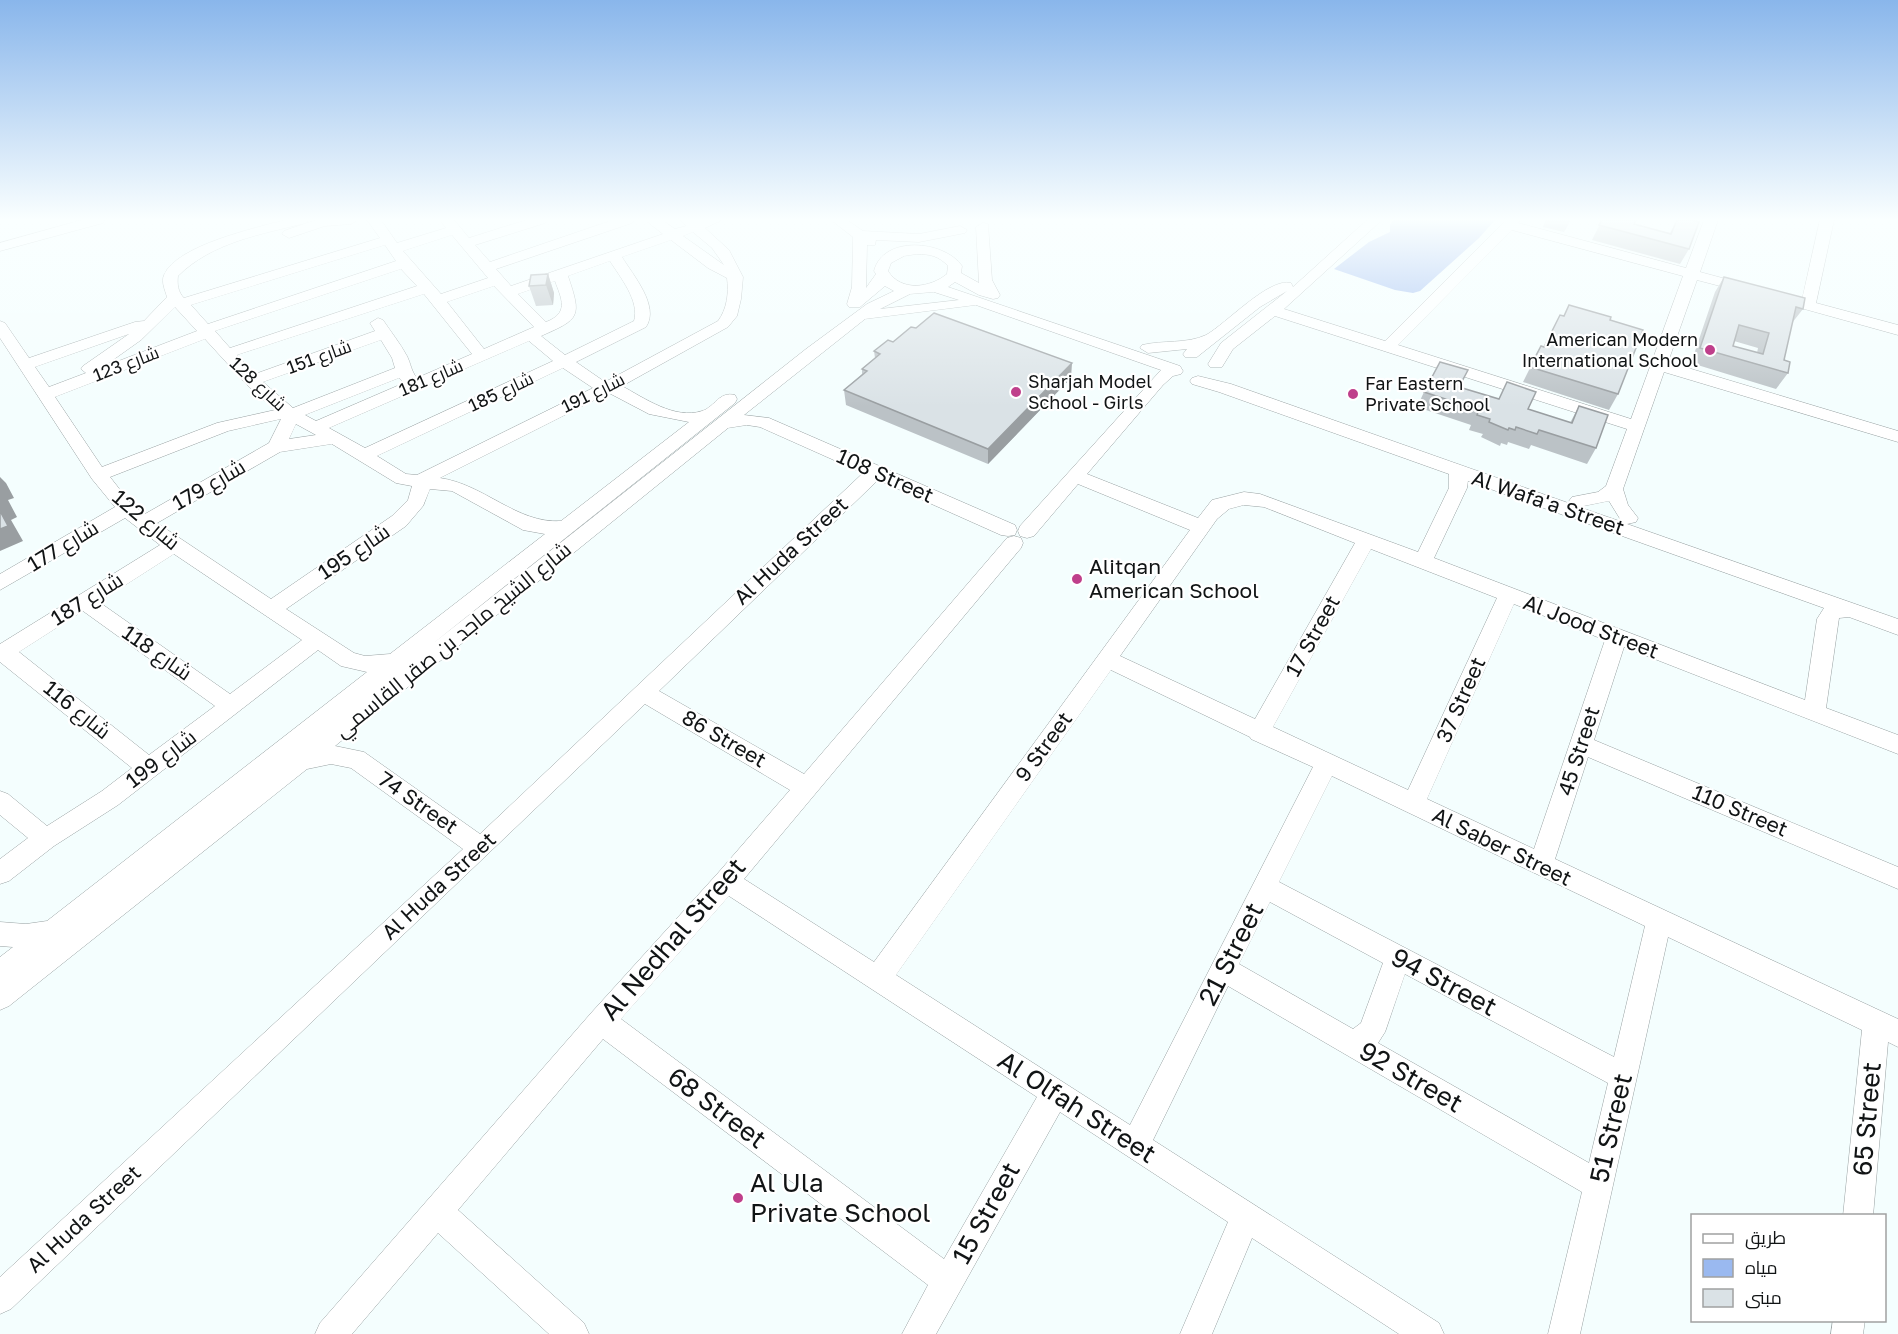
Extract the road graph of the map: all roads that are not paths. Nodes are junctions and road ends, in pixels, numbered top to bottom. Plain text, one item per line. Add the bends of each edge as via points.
1 (170, 282) edge
2 (246, 282) edge
3 (348, 282) edge
4 (422, 282) edge
5 (490, 282) edge
6 (499, 282) edge
7 (535, 282) edge
8 (562, 282) edge
9 (629, 282) edge
10 (735, 282) edge
11 (860, 282) edge
12 (879, 282) edge
13 (891, 282) edge
14 (946, 282) edge
15 (968, 282) edge
16 (985, 282) edge
17 (1299, 282) edge
18 (1305, 282) edge
19 (1452, 282) edge
20 (1689, 282) edge
21 (1722, 282) edge
22 (1813, 282) edge
23 (934, 287) junction
24 (427, 288) junction
25 (909, 289) junction
26 (508, 291) junction
27 (989, 299) junction
28 (178, 300) junction
29 (438, 300) junction
30 (1808, 306) junction
31 (367, 308) junction
32 (856, 310) junction
33 (1272, 310) junction
34 (155, 320) junction
35 (1898, 330) edge
36 (206, 331) junction
37 (538, 332) junction
38 (385, 333) junction
39 (1216, 335) junction
40 (3, 338) edge
41 (1388, 347) junction
42 (1144, 353) junction
43 (226, 354) junction
44 (482, 356) junction
45 (564, 362) junction
46 (26, 365) junction
47 (1659, 365) junction
48 (1183, 368) junction
49 (1217, 368) junction
50 (402, 370) junction
51 (256, 385) junction
52 (416, 385) junction
53 (607, 387) junction
54 (1154, 387) junction
55 (44, 395) junction
56 (754, 399) junction
57 (290, 413) junction
58 (665, 415) junction
59 (715, 420) junction
60 (762, 422) junction
61 (224, 427) junction
62 (317, 427) junction
63 (1637, 427) junction
64 (1898, 437) edge
65 (335, 438) junction
66 (679, 438) junction
67 (275, 447) junction
68 (365, 455) junction
69 (1456, 470) junction
70 (875, 472) junction
71 (98, 475) junction
72 (1076, 476) junction
73 (420, 482) junction
74 (1614, 489) junction
75 (1578, 501) junction
76 (126, 509) junction
77 (1629, 518) junction
78 (1205, 521) junction
79 (142, 523) junction
80 (530, 525) junction
81 (568, 527) junction
82 (1016, 535) junction
83 (1367, 539) junction
84 (174, 545) junction
85 (541, 548) junction
86 (1423, 561) junction
87 (0, 583) edge
88 (1508, 595) junction
89 (83, 601) junction
90 (271, 609) junction
91 (1850, 610) junction
92 (1898, 612) edge
93 (1898, 627) edge
94 (1617, 636) junction
95 (318, 639) junction
96 (2, 653) edge
97 (1107, 659) junction
98 (348, 660) junction
99 (396, 662) junction
100 (642, 692) junction
101 (231, 706) junction
102 (350, 709) junction
103 (1814, 713) junction
104 (1259, 733) junction
105 (1581, 744) junction
106 (1898, 745) edge
107 (356, 759) junction
108 (302, 760) junction
109 (1326, 764) junction
110 (149, 768) junction
111 (246, 779) junction
112 (806, 787) junction
113 (0, 801) edge
114 (1413, 805) junction
115 (46, 839) junction
116 (481, 848) junction
117 (175, 860) junction
118 (1542, 866) junction
119 (0, 873) edge
120 (1898, 878) edge
121 (727, 880) junction
122 (1264, 887) junction
123 (1659, 922) junction
124 (51, 932) junction
125 (0, 934) edge
126 (1398, 957) junction
127 (1223, 969) junction
128 (0, 973) edge
129 (878, 978) junction
130 (0, 997) edge
131 (601, 1022) junction
132 (1887, 1028) edge
133 (1351, 1043) junction
134 (1623, 1076) junction
135 (1055, 1093) junction
136 (1136, 1144) junction
137 (1598, 1185) junction
138 (437, 1211) junction
139 (1858, 1214) edge
140 (1246, 1216) junction
141 (948, 1281) junction
142 (0, 1298) edge
143 (331, 1334) edge
144 (573, 1334) edge
145 (918, 1334) edge
146 (1196, 1334) edge
147 (1428, 1334) edge
148 (1564, 1334) edge

1 - 28 street
2 - 28 street
3 - 36 street, شارع 123
4 - 24 street
5 - 29 street
6 - 26 street
7 - 26 street
8 - 37 street, شارع 181 via 570,315
9 - 45 street, شارع 185 via 644,318 637,326
10 - 53 street, شارع 191 via 731,311 723,324
11 - 32 street
12 - 32 street, شارع الشيخ ماجد بن صقر القاسمي
13 - 25 street
14 - 23 street
15 - 27 street, Al Wafa'a Street
16 - 27 street
17 - 39 street via 1272,293
18 - 33 street
19 - 41 street
20 - 47 street
21 - 30 street
22 - 30 street
23 - 25 street
23 - 27 street, Al Wafa'a Street
24 - 29 street
24 - 31 street
25 - 32 street, شارع الشيخ ماجد بن صقر القاسمي
26 - 37 street
27 - 32 street
27 - 42 street, Al Wafa'a Street
28 - 34 street
28 - 36 street, شارع 128
29 - 44 street
30 - 35 street
31 - 38 street
31 - 43 street
32 - 56 street, شارع الشيخ ماجد بن صقر القاسمي
32 - 59 street, شارع الشيخ ماجد بن صقر القاسمي
33 - 41 street
33 - 49 street via 1227,346
34 - 46 street
34 - 55 street via 95,365
36 - 43 street, شارع 128
36 - 55 street, شارع 123
37 - 44 street, شارع 181
37 - 45 street
38 - 50 street via 400,358
38 - 51 street, شارع 151
39 - 42 street
39 - 48 street
40 - 46 street, شارع 122
41 - 63 street
42 - 48 street, Al Wafa'a Street
42 - 54 street
43 - 51 street, شارع 128
44 - 52 street, شارع 181
45 - 53 street
45 - 68 street, شارع 185
46 - 55 street, شارع 122
47 - 63 street
47 - 64 street
48 - 49 street, Al Wafa'a Street via 1208,358
48 - 49 street via 1209,379
48 - 54 street
48 - 69 street, Al Wafa'a Street via 1225,388
49 - 75 street, Al Wafa'a Street via 1246,384
50 - 52 street
50 - 57 street
51 - 57 street, شارع 128
51 - 61 street via 245,407
52 - 62 street, شارع 181
53 - 58 street
53 - 73 street, شارع 191
54 - 72 street, Al Nedhal Street
55 - 71 street, شارع 122
56 - 59 street, شارع الشيخ ماجد بن صقر القاسمي
56 - 60 street via 755,414
57 - 61 street
57 - 62 street, شارع 128
57 - 67 street
58 - 59 street, 108 Street
58 - 66 street
59 - 60 street, 108 Street
59 - 66 street, شارع الشيخ ماجد بن صقر القاسمي
59 - 102 street, شارع الشيخ ماجد بن صقر القاسمي
60 - 70 street, 108 Street
61 - 71 street
62 - 65 street, شارع 128
63 - 74 street
65 - 67 street
65 - 68 street, شارع 128
66 - 81 street, شارع الشيخ ماجد بن صقر القاسمي
67 - 79 street, شارع 179
68 - 73 street, شارع 128 via 398,476
69 - 86 street via 1458,488
69 - 91 street, Al Wafa'a Street
70 - 82 street, 108 Street
70 - 100 street, Al Huda Street
71 - 76 street, شارع 122
72 - 78 street
72 - 82 street, Al Nedhal Street
73 - 80 street, شارع 128 via 456,486
73 - 90 street, شارع 195 via 417,502 399,521
74 - 75 street via 1604,497
74 - 77 street
75 - 77 street, Al Wafa'a Street
76 - 79 street, شارع 122
76 - 87 street, شارع 177
77 - 92 street, Al Wafa'a Street
78 - 83 street, Al Jood Street via 1225,503 1239,498 1262,500
78 - 97 street, 9 Street
79 - 84 street, شارع 122
80 - 81 street
80 - 85 street
81 - 85 street, شارع الشيخ ماجد بن صقر القاسمي
82 - 112 street, Al Nedhal Street
83 - 86 street, Al Jood Street
83 - 104 street, 17 Street
84 - 89 street, شارع 187
84 - 90 street, شارع 122
85 - 99 street, شارع الشيخ ماجد بن صقر القاسمي
86 - 88 street, Al Jood Street
88 - 94 street, Al Jood Street
88 - 114 street, 37 Street
89 - 96 street, شارع 187
89 - 101 street, شارع 118
90 - 95 street, شارع 122
91 - 93 street, Al Wafa'a Street
91 - 103 street via 1833,611 1827,619
94 - 103 street, Al Jood Street
94 - 105 street, 45 Street
95 - 98 street, شارع 122
95 - 101 street, شارع 199
96 - 110 street, شارع 116
97 - 104 street, Al Saber Street
97 - 129 street, 9 Street
98 - 99 street, شارع 122
98 - 102 street via 355,678
99 - 102 street, شارع الشيخ ماجد بن صقر القاسمي
100 - 112 street, 86 Street
100 - 116 street, Al Huda Street
101 - 110 street, شارع 199
102 - 107 street, 74 Street via 350,739
102 - 108 street, شارع الشيخ ماجد بن صقر القاسمي
102 - 111 street, شارع الشيخ ماجد بن صقر القاسمي
103 - 106 street, Al Jood Street
104 - 109 street, Al Saber Street
105 - 118 street, 45 Street
105 - 120 street, 110 Street
107 - 108 street, 74 Street via 331,755
107 - 116 street, 74 Street
108 - 117 street, شارع الشيخ ماجد بن صقر القاسمي
109 - 114 street, Al Saber Street
109 - 122 street, 21 Street
110 - 115 street, شارع 199
111 - 117 street via 254,780 252,788 182,844
111 - 124 street, شارع الشيخ ماجد بن صقر القاسمي
112 - 121 street, Al Nedhal Street
113 - 115 street
114 - 118 street, Al Saber Street
115 - 119 street, شارع 199
116 - 142 street, Al Huda Street
117 - 130 street, شارع الشيخ ماجد بن صقر القاسمي
118 - 123 street, Al Saber Street
121 - 129 street, Al Olfah Street
121 - 131 street, Al Nedhal Street
122 - 126 street, 94 Street
122 - 127 street, 21 Street
123 - 132 street, Al Saber Street
123 - 134 street, 51 Street
124 - 125 street via 26,936
124 - 128 street, شارع الشيخ ماجد بن صقر القاسمي
126 - 133 street via 1371,1032
126 - 134 street, 94 Street
127 - 133 street, 92 Street
127 - 136 street, 21 Street
129 - 135 street, Al Olfah Street
131 - 138 street, Al Nedhal Street
131 - 141 street, 68 Street
132 - 139 street, 65 Street
133 - 137 street, 92 Street
134 - 137 street, 51 Street
135 - 136 street, Al Olfah Street
135 - 141 street, 15 Street
136 - 140 street, Al Olfah Street
137 - 148 street, 51 Street
138 - 143 street, Al Nedhal Street
138 - 144 street
140 - 146 street
140 - 147 street, Al Olfah Street
141 - 145 street, 15 Street

